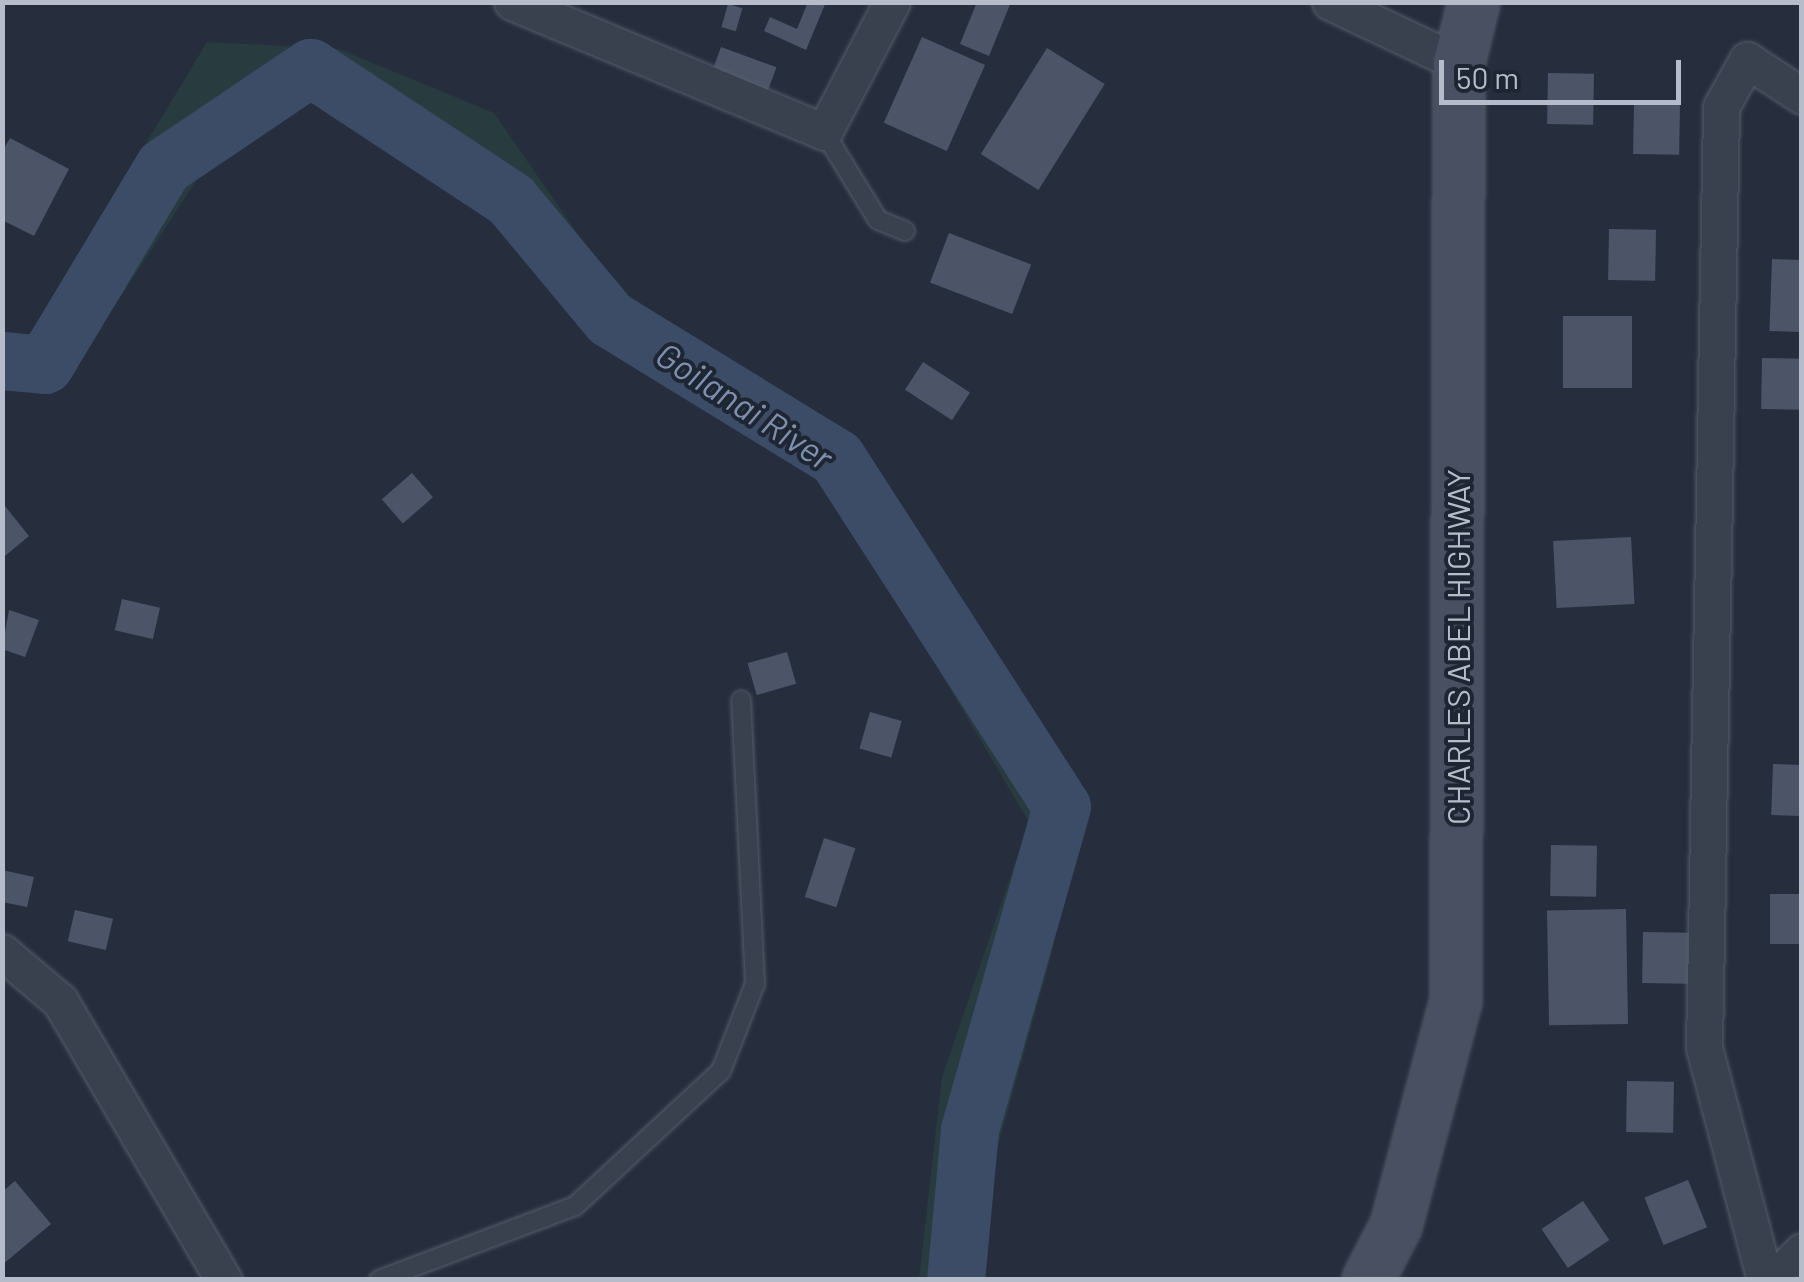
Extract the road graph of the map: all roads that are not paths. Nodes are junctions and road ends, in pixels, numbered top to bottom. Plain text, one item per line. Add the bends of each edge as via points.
1 (512, 2) edge
2 (892, 2) edge
3 (1330, 2) edge
4 (1474, 2) edge
5 (1459, 63) junction
6 (1802, 96) edge
7 (824, 132) junction
8 (905, 231) dead end
9 (741, 700) dead end
10 (2, 952) edge
11 (1802, 1252) edge
12 (224, 1280) edge
13 (379, 1280) edge
14 (1368, 1280) edge
15 (1765, 1280) edge
16 (1772, 1280) edge

1 - 7 street
2 - 7 street
3 - 5 street
4 - 5 main road, CHARLES ABEL HIGHWAY
5 - 14 main road, CHARLES ABEL HIGHWAY via 1456,1002 1396,1226
6 - 15 street via 1747,60 1721,107 1704,1047
7 - 8 lane via 878,220
9 - 13 lane via 756,984 721,1071 576,1206
10 - 12 street via 60,1001
11 - 16 street

